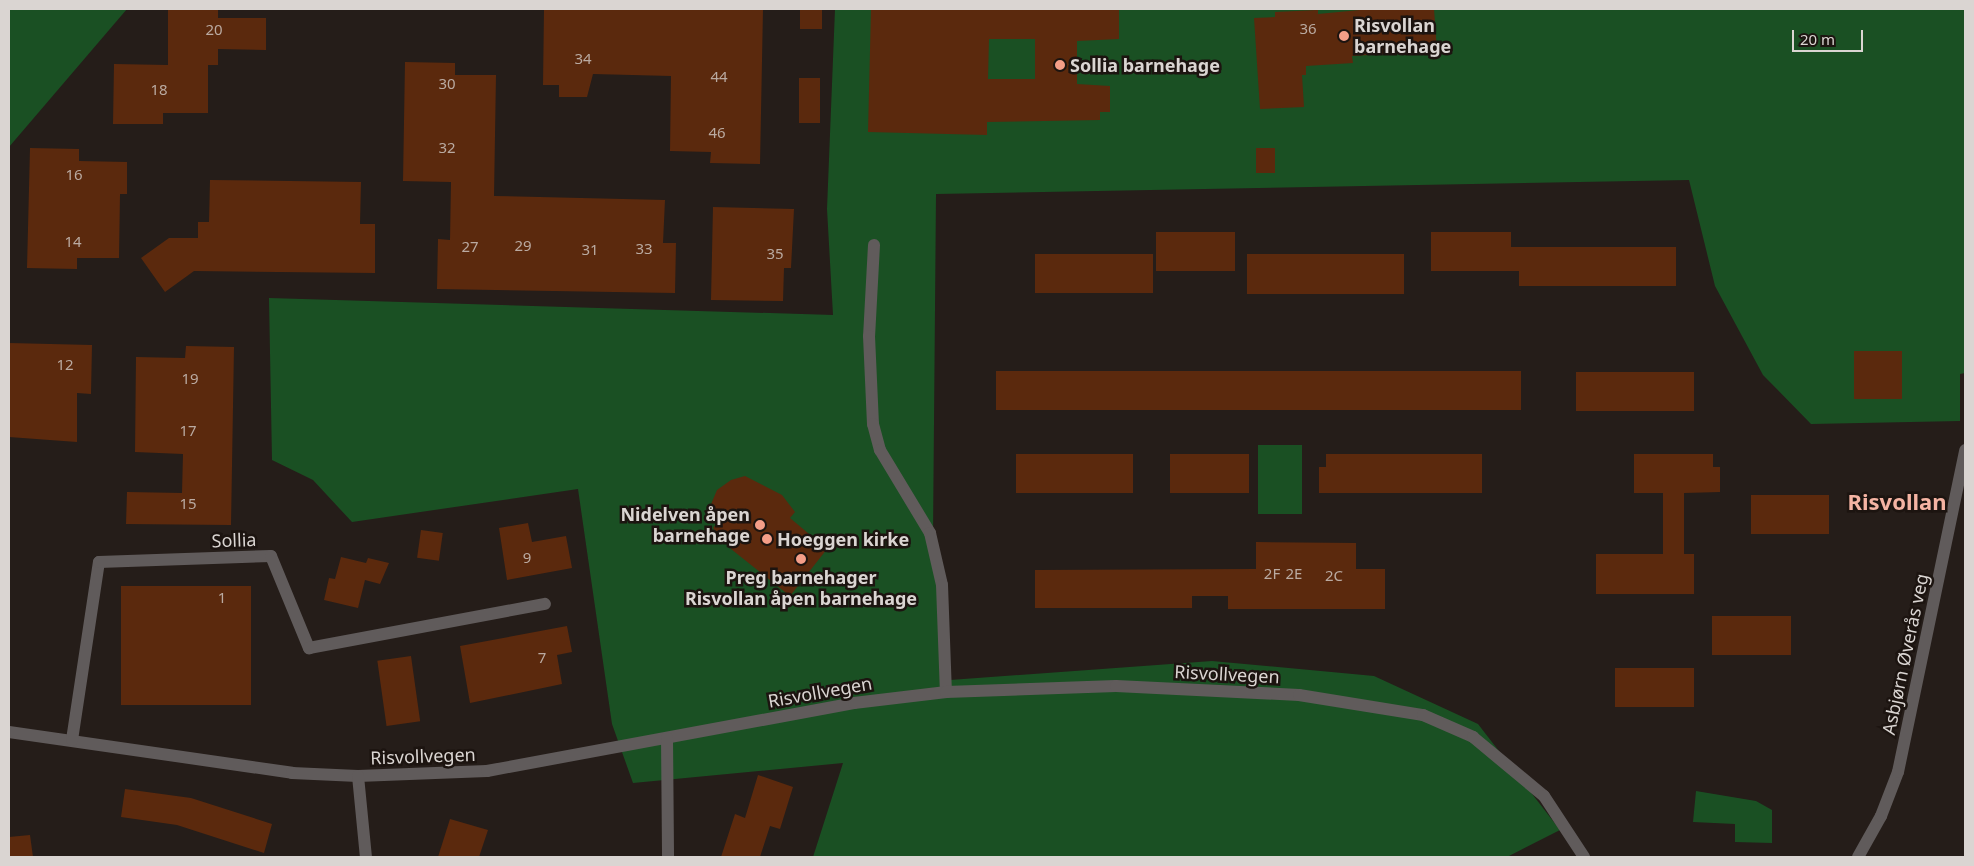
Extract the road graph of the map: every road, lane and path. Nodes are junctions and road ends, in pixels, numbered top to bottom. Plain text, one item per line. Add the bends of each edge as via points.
1 (874, 245) dead end
2 (1965, 450) edge
3 (545, 604) dead end
4 (946, 692) junction
5 (9, 732) edge
6 (667, 738) junction
7 (72, 740) junction
8 (358, 776) junction
9 (366, 857) edge
10 (668, 857) edge
11 (1584, 857) edge
12 (1858, 857) edge

1 - 4 street via 869,336 873,424 880,450 930,532 942,585
2 - 12 street, Asbjørn Øverås veg via 1898,772 1881,816
3 - 7 street, Sollia via 309,648 272,556 99,562
4 - 6 street, Risvollvegen via 854,703
4 - 11 street, Risvollvegen via 1076,686 1198,689 1299,695 1423,715 1473,737 1544,796
5 - 7 street, Risvollvegen
6 - 8 street, Risvollvegen via 487,771
6 - 10 street
7 - 8 street, Risvollvegen via 292,773
8 - 9 street

